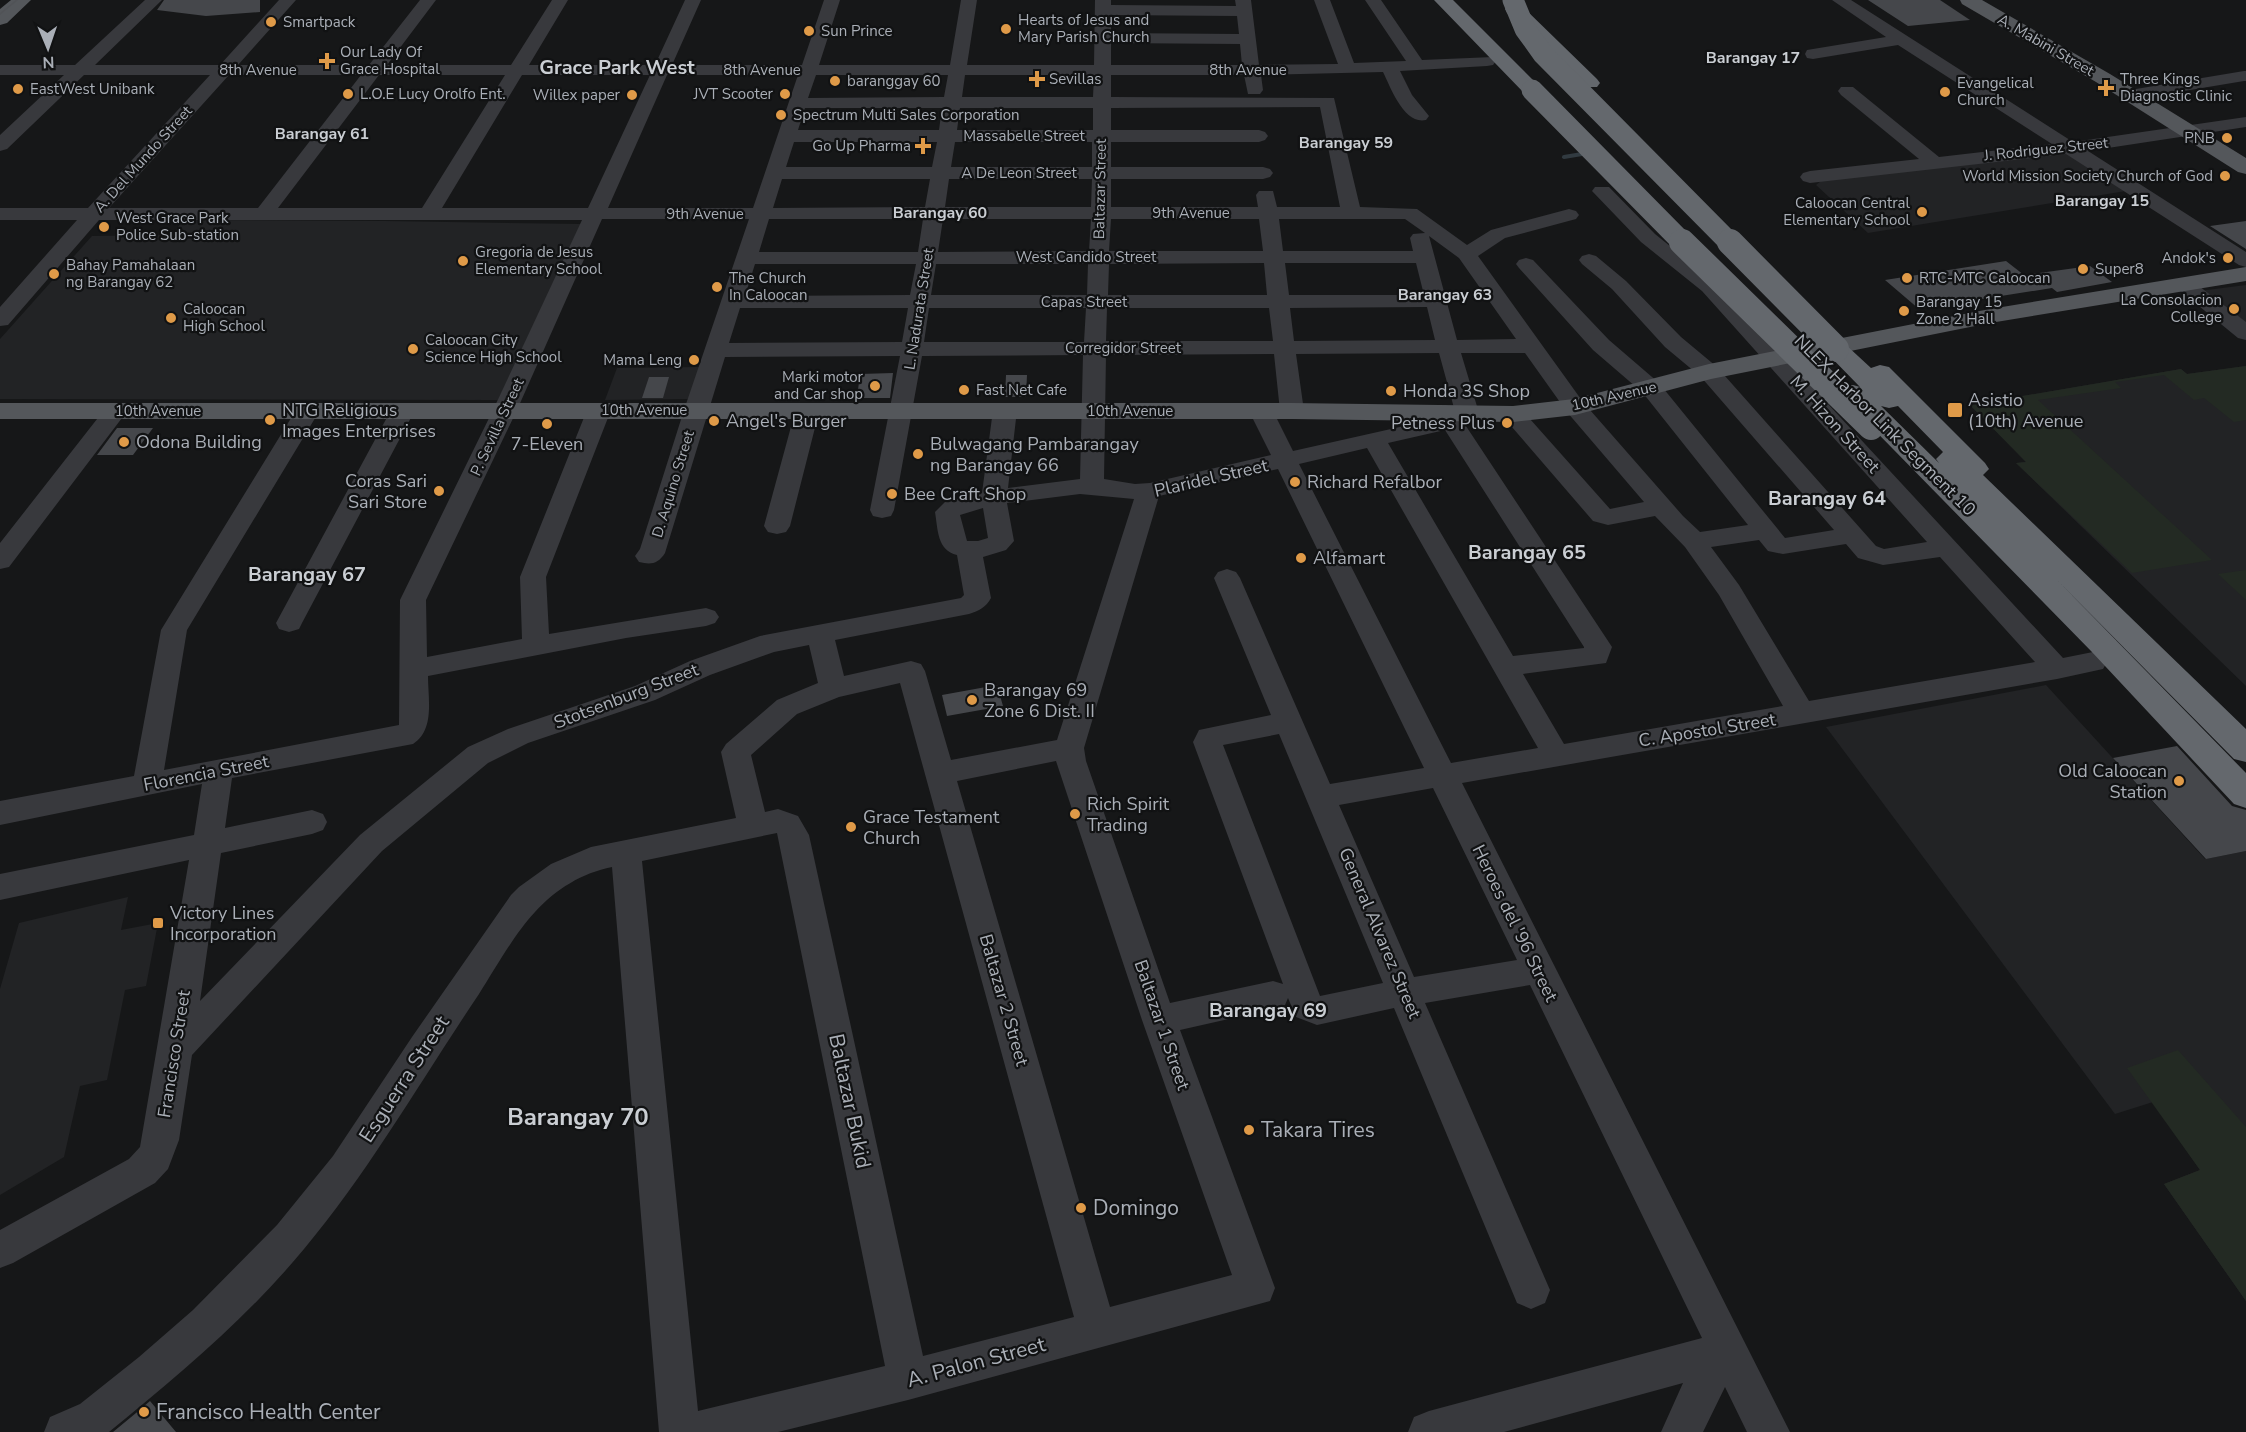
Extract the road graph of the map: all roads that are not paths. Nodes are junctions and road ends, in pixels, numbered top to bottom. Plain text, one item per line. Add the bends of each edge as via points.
1 (22, 0) edge
2 (154, 0) edge
3 (288, 0) edge
4 (428, 0) edge
5 (560, 0) edge
6 (693, 0) edge
7 (832, 0) edge
8 (969, 0) edge
9 (1322, 0) edge
10 (1373, 0) edge
11 (1443, 0) edge
12 (1462, 0) edge
13 (1840, 0) edge
14 (1969, 0) edge
15 (1505, 3) edge
16 (1103, 5) edge
17 (1244, 5) edge
18 (0, 19) edge
19 (1501, 32) dead end
20 (1102, 38) junction
21 (1248, 39) junction
22 (1902, 39) junction
23 (1813, 54) dead end
24 (1533, 55) junction
25 (1487, 61) dead end
26 (1418, 66) junction
27 (1389, 67) junction
28 (1348, 69) junction
29 (0, 70) edge
30 (80, 70) junction
31 (224, 70) junction
32 (374, 70) junction
33 (516, 70) junction
34 (661, 70) junction
35 (811, 70) junction
36 (957, 70) junction
37 (1102, 70) junction
38 (1252, 70) junction
39 (2244, 76) dead end
40 (1846, 91) dead end
41 (2130, 95) junction
42 (952, 102) junction
43 (1102, 102) junction
44 (1255, 102) junction
45 (800, 103) junction
46 (1420, 116) dead end
47 (2246, 122) edge
48 (2190, 132) junction
49 (788, 136) junction
50 (946, 136) junction
51 (1102, 136) junction
52 (1259, 136) junction
53 (0, 145) edge
54 (2071, 147) junction
55 (1934, 162) junction
56 (2246, 167) edge
57 (775, 173) junction
58 (940, 173) junction
59 (1101, 173) junction
60 (1263, 173) junction
61 (1810, 177) dead end
62 (1602, 191) dead end
63 (934, 213) junction
64 (1101, 213) junction
65 (1268, 213) junction
66 (1351, 213) junction
67 (0, 214) edge
68 (93, 214) junction
69 (263, 214) junction
70 (428, 214) junction
71 (594, 214) junction
72 (761, 214) junction
73 (1569, 214) dead end
74 (1419, 233) dead end
75 (1466, 254) junction
76 (1098, 257) junction
77 (1273, 257) junction
78 (1426, 257) junction
79 (747, 258) junction
80 (927, 258) junction
81 (1589, 260) dead end
82 (2246, 261) edge
83 (1526, 264) dead end
84 (2246, 274) edge
85 (2184, 284) junction
86 (1436, 301) junction
87 (732, 302) junction
88 (920, 302) junction
89 (1097, 302) junction
90 (1278, 302) junction
91 (0, 320) edge
92 (2246, 333) edge
93 (1530, 346) junction
94 (1284, 347) junction
95 (1448, 347) junction
96 (1095, 348) junction
97 (912, 349) junction
98 (716, 350) junction
99 (1775, 358) junction
100 (1709, 372) junction
101 (1651, 388) junction
102 (1575, 407) junction
103 (116, 410) junction
104 (403, 410) junction
105 (505, 410) junction
106 (599, 410) junction
107 (696, 410) junction
108 (0, 411) edge
109 (308, 411) junction
110 (902, 411) junction
111 (1005, 411) junction
112 (1092, 411) junction
113 (1261, 411) junction
114 (1292, 411) junction
115 (807, 412) junction
116 (1454, 414) junction
117 (1513, 414) junction
118 (1374, 440) junction
119 (1286, 461) junction
120 (1092, 486) junction
121 (1148, 493) junction
122 (994, 499) junction
123 (1661, 507) junction
124 (882, 510) dead end
125 (777, 526) dead end
126 (1766, 531) junction
127 (1851, 535) junction
128 (1694, 540) junction
129 (1945, 548) junction
130 (969, 550) junction
131 (648, 556) dead end
132 (0, 561) edge
133 (1227, 578) dead end
134 (706, 617) dead end
135 (289, 623) dead end
136 (820, 634) junction
137 (2135, 638) junction
138 (536, 645) junction
139 (2097, 652) junction
140 (1505, 667) junction
141 (415, 669) junction
142 (2057, 669) junction
143 (833, 688) junction
144 (1802, 714) junction
145 (1288, 722) junction
146 (411, 732) joint
147 (2246, 750) edge
148 (1070, 755) junction
149 (1556, 755) junction
150 (219, 770) junction
151 (940, 772) junction
152 (1442, 775) junction
153 (147, 784) junction
154 (2246, 795) edge
155 (1321, 797) junction
156 (0, 813) edge
157 (312, 822) dead end
158 (770, 824) junction
159 (207, 844) junction
160 (626, 852) junction
161 (0, 887) edge
162 (1539, 970) junction
163 (1405, 992) junction
164 (1274, 995) dead end
165 (1159, 1020) junction
166 (175, 1049) junction
167 (0, 1250) edge
168 (1256, 1288) joint
169 (1531, 1290) dead end
170 (1096, 1329) junction
171 (1728, 1351) junction
172 (908, 1380) junction
173 (65, 1432) edge
174 (680, 1432) edge
175 (695, 1432) edge
176 (1429, 1432) edge
177 (1682, 1432) edge
178 (1769, 1432) edge

1 - 18 main road
2 - 30 street
3 - 31 street, A. Del Mundo Street
4 - 32 street
5 - 33 street
6 - 34 street, P. Sevilla Street
7 - 35 street, D. Aquino Street
8 - 36 street, L. Nadurata Street
9 - 28 street
10 - 26 street
11 - 139 highway, bridge
12 - 24 highway
13 - 22 street
14 - 41 main road, A. Mabini Street
15 - 24 highway, bridge via 1525,29
15 - 137 highway via 1762,251
16 - 17 street
16 - 20 street, Baltazar Street
17 - 21 street
19 - 24 highway
20 - 21 street
20 - 37 street, Baltazar Street
21 - 38 street
22 - 23 street
22 - 54 street
24 - 137 highway, NLEX Harbor Link Segment 10, bridge
24 - 139 highway, NLEX Harbor Link Segment 10
25 - 26 street, 8th Avenue
26 - 27 street, 8th Avenue
27 - 28 street, 8th Avenue
27 - 46 street via 1404,97
28 - 38 street, 8th Avenue
29 - 30 street, 8th Avenue
30 - 31 street, 8th Avenue
30 - 53 street
31 - 32 street, 8th Avenue
31 - 68 street, A. Del Mundo Street
32 - 33 street, 8th Avenue
32 - 69 street
33 - 34 street, 8th Avenue
33 - 70 street
34 - 35 street, 8th Avenue
34 - 71 street, P. Sevilla Street
35 - 36 street, 8th Avenue
35 - 45 street, D. Aquino Street
36 - 37 street, 8th Avenue
36 - 42 street, L. Nadurata Street
37 - 38 street, 8th Avenue
37 - 43 street, Baltazar Street
38 - 44 street
39 - 41 street
40 - 55 street
41 - 48 main road, A. Mabini Street
42 - 43 street
42 - 45 street
42 - 50 street, L. Nadurata Street
43 - 44 street
43 - 51 street, Baltazar Street
44 - 52 street
44 - 66 street via 1329,103
45 - 49 street, D. Aquino Street
47 - 48 street, J. Rodriguez Street
48 - 54 street, J. Rodriguez Street
48 - 56 main road, A. Mabini Street
49 - 50 street, Massabelle Street
49 - 57 street, D. Aquino Street
50 - 51 street, Massabelle Street
50 - 58 street, L. Nadurata Street
51 - 52 street, Massabelle Street
51 - 59 street, Baltazar Street
52 - 60 street
54 - 55 street, J. Rodriguez Street
54 - 82 street
55 - 61 street, J. Rodriguez Street
57 - 58 street, A De Leon Street
57 - 72 street, D. Aquino Street
58 - 59 street, A De Leon Street
58 - 63 street, L. Nadurata Street
59 - 60 street, A De Leon Street
59 - 64 street, Baltazar Street
60 - 65 street
62 - 99 street, M. Hizon Street via 1648,238 1709,287
63 - 64 street, 9th Avenue
63 - 72 street, 9th Avenue
63 - 80 street, L. Nadurata Street
64 - 65 street, 9th Avenue
64 - 76 street, Baltazar Street
65 - 66 street, 9th Avenue
65 - 77 street
66 - 75 street, 9th Avenue via 1410,213
67 - 68 street, 9th Avenue
68 - 69 street, 9th Avenue
68 - 91 street, A. Del Mundo Street
69 - 70 street, 9th Avenue
70 - 71 street, 9th Avenue
71 - 72 street, 9th Avenue
71 - 105 street, P. Sevilla Street
72 - 79 street, D. Aquino Street
73 - 75 street via 1498,234
74 - 78 street
75 - 93 street
76 - 77 street, West Candido Street
76 - 80 street, West Candido Street
76 - 89 street, Baltazar Street
77 - 78 street, West Candido Street
77 - 90 street
78 - 86 street
79 - 80 street, West Candido Street
79 - 87 street, D. Aquino Street
80 - 88 street, L. Nadurata Street
81 - 100 street via 1619,285 1672,342
83 - 101 street via 1601,345
84 - 85 main road, 10th Avenue
85 - 92 street
85 - 99 main road, 10th Avenue via 1990,315
86 - 90 street, Capas Street
86 - 95 street
87 - 88 street, Capas Street
87 - 98 street, D. Aquino Street
88 - 89 street, Capas Street
88 - 97 street, L. Nadurata Street
89 - 90 street, Capas Street
89 - 96 street, Baltazar Street
90 - 94 street
93 - 95 street, Corregidor Street
93 - 102 street
94 - 95 street, Corregidor Street
94 - 96 street, Corregidor Street
94 - 114 street
95 - 116 street
96 - 97 street, Corregidor Street
96 - 112 street, Baltazar Street
97 - 98 street, Corregidor Street
97 - 110 street, L. Nadurata Street
98 - 107 street, D. Aquino Street
99 - 100 main road, 10th Avenue
99 - 129 street, M. Hizon Street
100 - 101 main road, 10th Avenue
100 - 127 street
101 - 102 main road, 10th Avenue
101 - 126 street
102 - 117 main road, 10th Avenue
102 - 123 street
103 - 108 main road, 10th Avenue
103 - 109 main road, 10th Avenue
103 - 132 street
104 - 105 main road, 10th Avenue
104 - 109 main road, 10th Avenue
104 - 135 street
105 - 106 main road, 10th Avenue
105 - 141 street, P. Sevilla Street via 413,600
106 - 107 main road, 10th Avenue
106 - 138 street via 533,577
107 - 115 main road, 10th Avenue
107 - 131 street, D. Aquino Street
109 - 153 street via 174,630
110 - 111 main road, 10th Avenue
110 - 115 main road, 10th Avenue
110 - 124 street, L. Nadurata Street
111 - 112 main road, 10th Avenue
111 - 122 street
112 - 113 main road, 10th Avenue
112 - 120 street, Baltazar Street
113 - 114 main road, 10th Avenue
113 - 119 street, Heroes del '96 Street
114 - 116 main road, 10th Avenue
115 - 125 street
116 - 117 main road, 10th Avenue
116 - 118 street, Plaridel Street via 1438,425
116 - 140 street via 1598,647 1596,656
117 - 123 street via 1602,515
118 - 119 street, Plaridel Street
118 - 140 street
119 - 121 street, Plaridel Street
119 - 152 street, Heroes del '96 Street
120 - 121 street, Plaridel Street
120 - 122 street, Plaridel Street
121 - 148 street
122 - 130 street via 1001,541 993,547
122 - 130 street, Plaridel Street via 947,510 954,545
123 - 128 street
126 - 127 street via 1780,546
126 - 128 street
127 - 129 street via 1876,556
128 - 144 street via 1730,591
129 - 142 street, M. Hizon Street
130 - 136 street, Stotsenburg Street via 978,598 975,602
133 - 145 street, General Alvarez Street
134 - 138 street
136 - 143 street
136 - 166 street, Stotsenburg Street via 770,644 729,658 478,755 371,843
137 - 147 highway, NLEX Harbor Link Segment 10
138 - 141 street
139 - 142 street, C. Apostol Street
139 - 154 highway, NLEX Harbor Link Segment 10
140 - 149 street
141 - 146 street, P. Sevilla Street
142 - 144 street, C. Apostol Street
143 - 151 street, Baltazar 2 Street via 911,671
143 - 158 street, Baltazar Bukid via 787,707 736,752
144 - 149 street, C. Apostol Street
145 - 155 street, General Alvarez Street
145 - 163 street via 1209,737 1207,742 1308,1007 1312,1010
146 - 150 street, Florencia Street via 403,737
148 - 151 street
148 - 165 street, Baltazar 1 Street
149 - 152 street, C. Apostol Street
150 - 153 street, Florencia Street
150 - 159 street, Francisco Street
151 - 170 street, Baltazar 2 Street
152 - 155 street, C. Apostol Street
152 - 162 street, Heroes del '96 Street
153 - 156 street, Florencia Street
155 - 163 street, General Alvarez Street
157 - 159 street
158 - 160 street, Esguerra Street
158 - 172 street, Baltazar Bukid via 794,835
159 - 161 street
159 - 166 street, Francisco Street
160 - 173 street, Esguerra Street via 566,868 522,904 346,1168 290,1238 207,1324 153,1371 94,1418
160 - 174 street
162 - 163 street
162 - 171 street, Heroes del '96 Street
163 - 169 street, General Alvarez Street
164 - 165 street
165 - 168 street, Baltazar 1 Street
166 - 167 street, Francisco Street via 155,1157 142,1171
168 - 170 street, A. Palon Street
170 - 172 street, A. Palon Street
171 - 176 street
171 - 177 street via 1706,1379
171 - 178 street, Heroes del '96 Street
172 - 175 street, A. Palon Street

